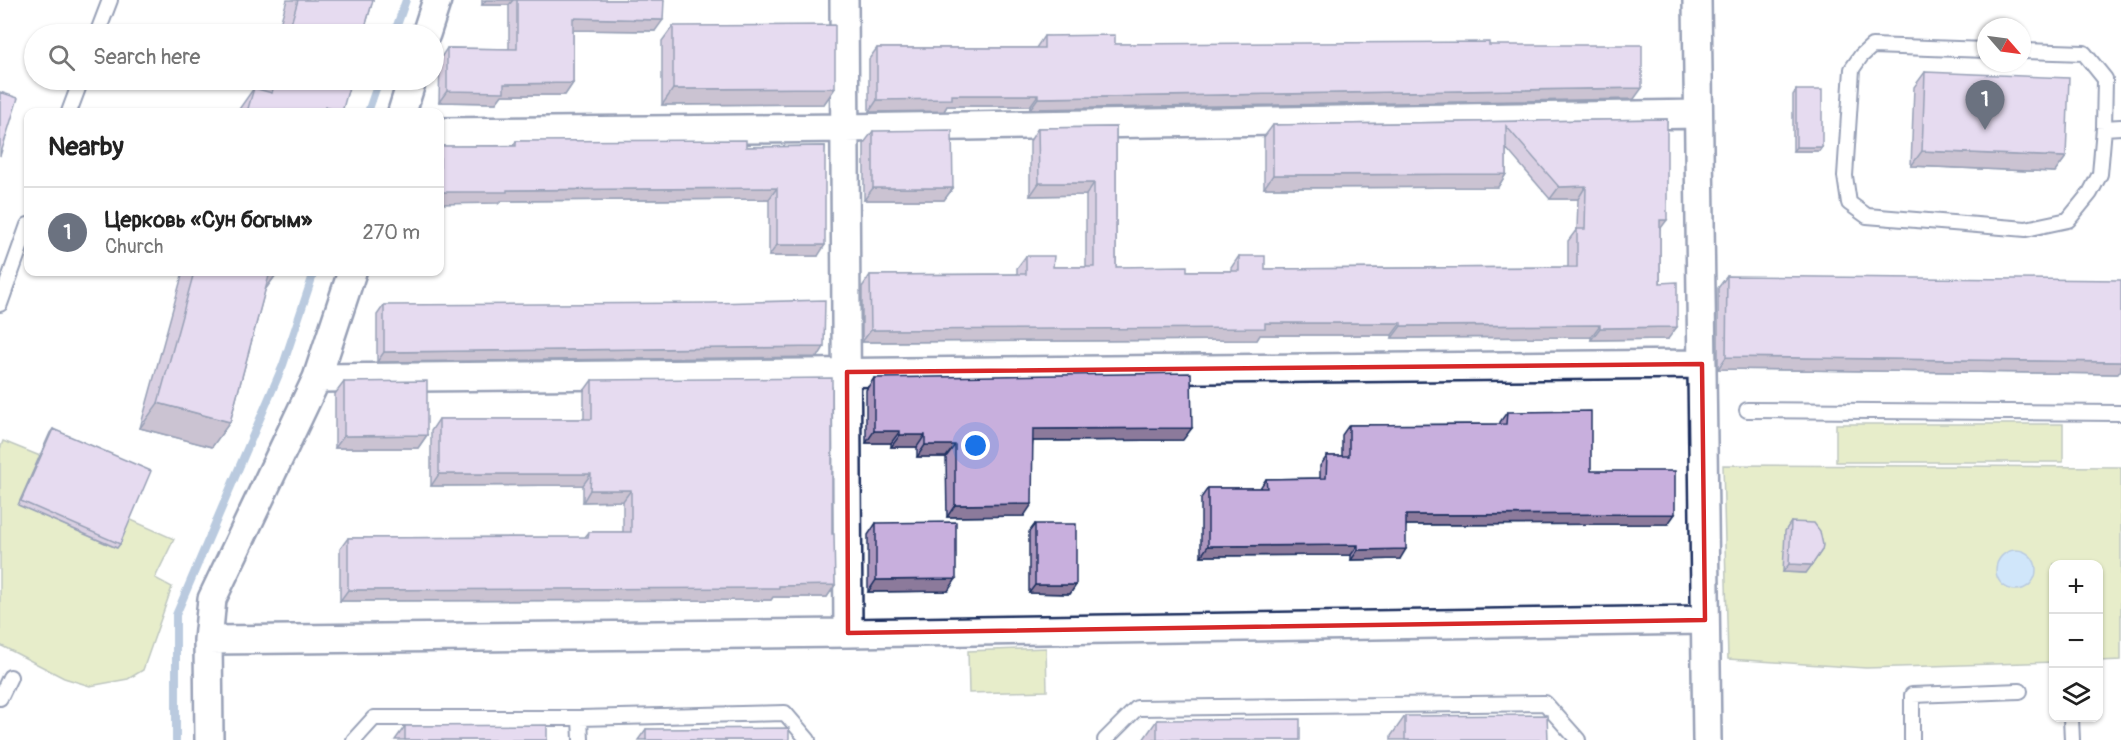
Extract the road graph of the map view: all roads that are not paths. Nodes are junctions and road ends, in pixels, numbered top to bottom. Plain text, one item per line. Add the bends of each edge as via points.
1 (110, 0) edge
2 (437, 0) edge
3 (844, 0) edge
4 (1697, 0) edge
5 (101, 24) edge
6 (429, 24) edge
7 (1977, 50) edge
8 (2031, 51) edge
9 (77, 90) edge
10 (409, 90) edge
11 (70, 108) edge
12 (403, 108) edge
13 (1698, 114) junction
14 (2121, 127) edge
15 (845, 128) junction
16 (2104, 128) junction
17 (444, 132) edge
18 (24, 236) edge
19 (351, 276) edge
20 (0, 304) edge
21 (1702, 364) junction
22 (847, 372) junction
23 (317, 378) junction
24 (1748, 410) dead end
25 (2121, 413) edge
26 (1705, 620) junction
27 (848, 633) junction
28 (208, 640) junction
29 (10, 677) dead end
30 (2020, 692) dead end
31 (0, 698) edge
32 (580, 718) junction
33 (2072, 722) edge
34 (209, 740) edge
35 (354, 740) edge
36 (581, 740) edge
37 (808, 740) edge
38 (1105, 740) edge
39 (1578, 740) edge
40 (1707, 740) edge
41 (1912, 740) edge
42 (2072, 740) edge

1 - 5 lane
2 - 6 street
3 - 15 street
4 - 13 street
7 - 16 lane via 1872,46 1861,56 1852,69 1845,176 1849,203 1867,216 2026,229 2068,220 2100,174
8 - 16 lane via 2084,53 2105,79
9 - 11 lane
10 - 12 street
13 - 15 street
13 - 21 street
14 - 16 lane
15 - 17 street
15 - 22 street
18 - 20 lane
19 - 23 street
21 - 22 street
21 - 26 street
22 - 23 street
22 - 27 street
23 - 28 street via 212,599
24 - 25 lane
26 - 27 street
26 - 40 street
27 - 28 street
28 - 34 street
29 - 31 lane
30 - 41 lane via 1912,695
32 - 35 lane via 374,718
32 - 36 lane
32 - 37 lane via 785,713
33 - 42 lane
38 - 39 lane via 1137,708 1545,703

